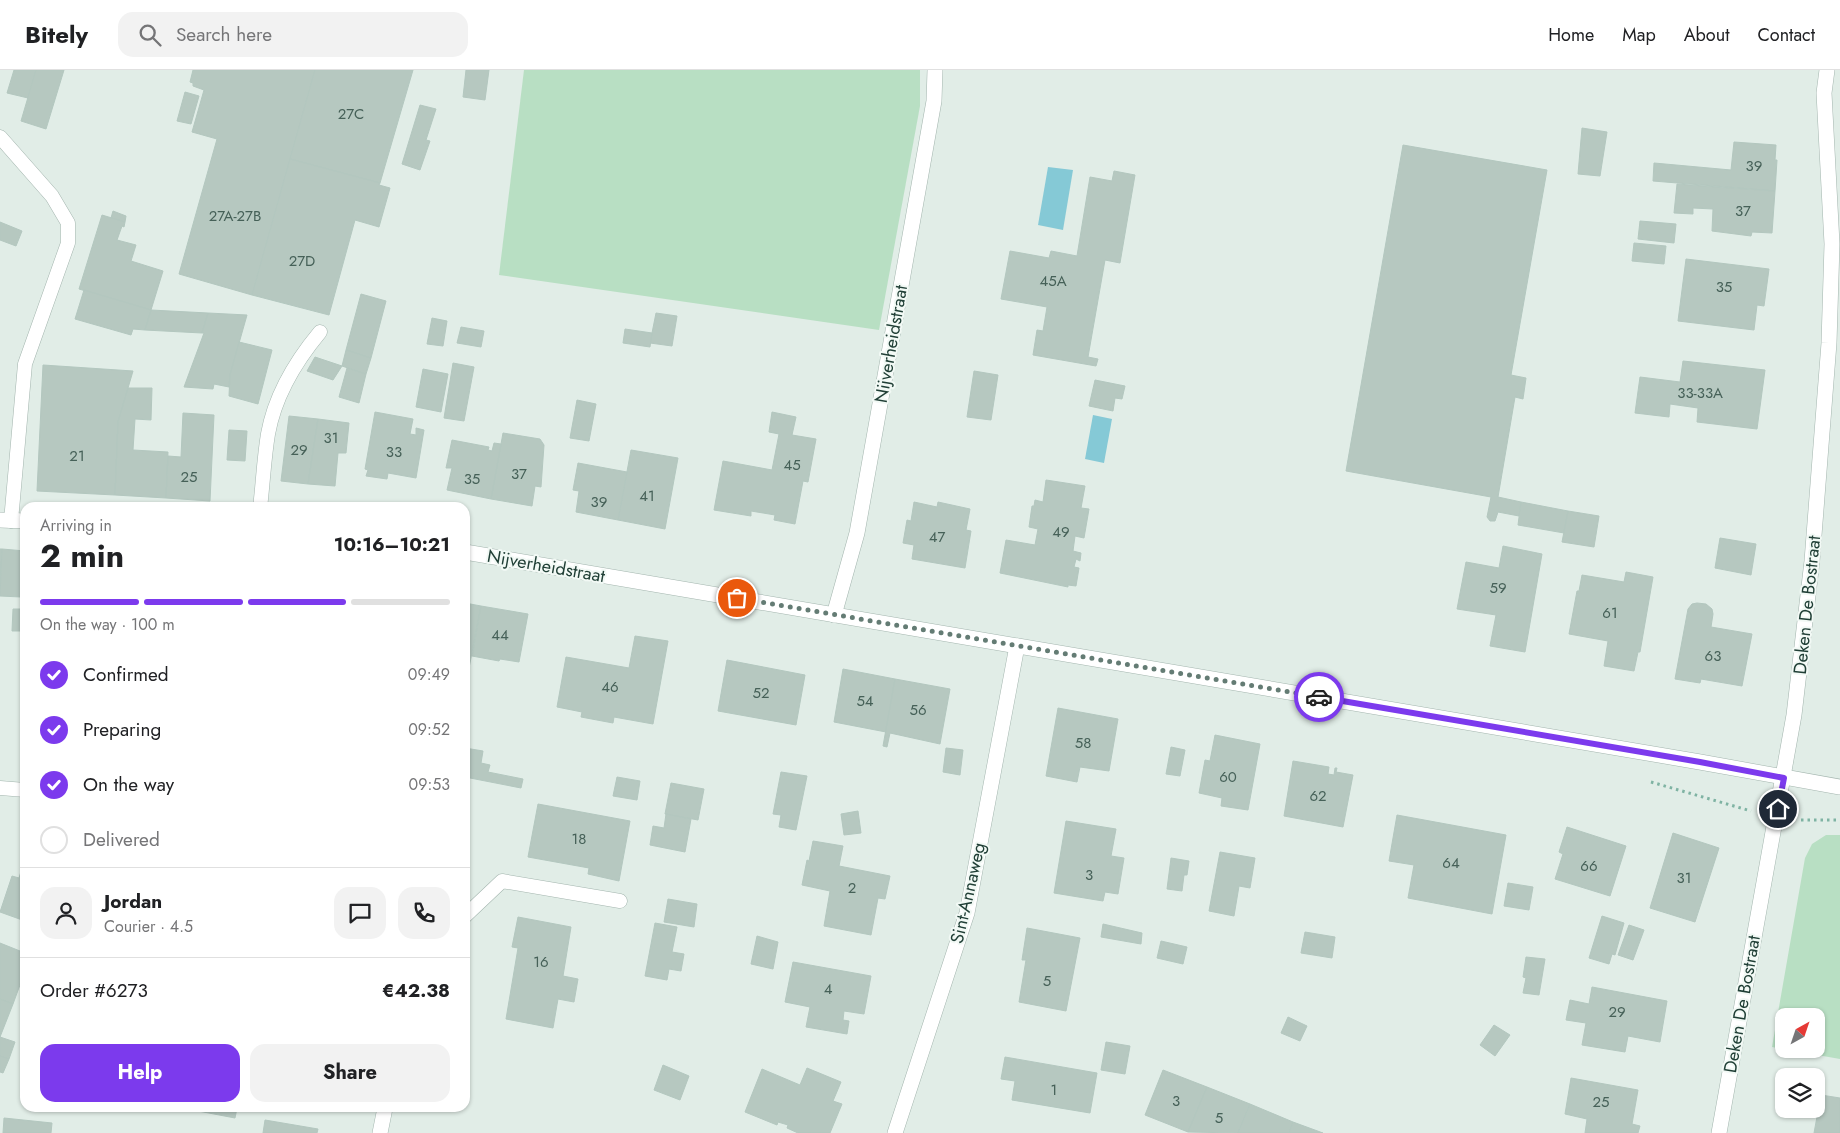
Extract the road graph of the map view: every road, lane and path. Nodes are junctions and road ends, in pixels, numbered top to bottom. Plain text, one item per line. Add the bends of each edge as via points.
1 (935, 70) edge
2 (1827, 70) edge
3 (0, 138) edge
4 (320, 332) dead end
5 (261, 502) edge
6 (12, 521) edge
7 (470, 553) edge
8 (834, 615) junction
9 (1018, 646) junction
10 (1784, 778) junction
11 (1647, 780) dead end
12 (0, 788) edge
13 (1840, 788) edge
14 (20, 790) edge
15 (1776, 818) junction
16 (1840, 820) edge
17 (620, 901) dead end
18 (470, 911) edge
19 (384, 1112) edge
20 (380, 1133) edge
21 (895, 1133) edge
22 (1719, 1133) edge

1 - 8 street, Nijverheidstraat via 934,101 857,533
2 - 10 street, Deken De Bostraat via 1824,93 1832,244 1830,343 1812,561
3 - 6 lane via 52,196 68,223 68,243 25,364
4 - 5 lane via 301,354 279,395 268,433
7 - 8 street, Nijverheidstraat
8 - 9 street, Nijverheidstraat
9 - 10 street, Nijverheidstraat
9 - 21 street, Sint-Annaweg via 967,913
10 - 13 street, Nijverheidstraat
10 - 15 street, Deken De Bostraat
11 - 15 path
12 - 14 lane
15 - 16 path
15 - 22 street, Deken De Bostraat
17 - 18 lane via 502,881
19 - 20 street

